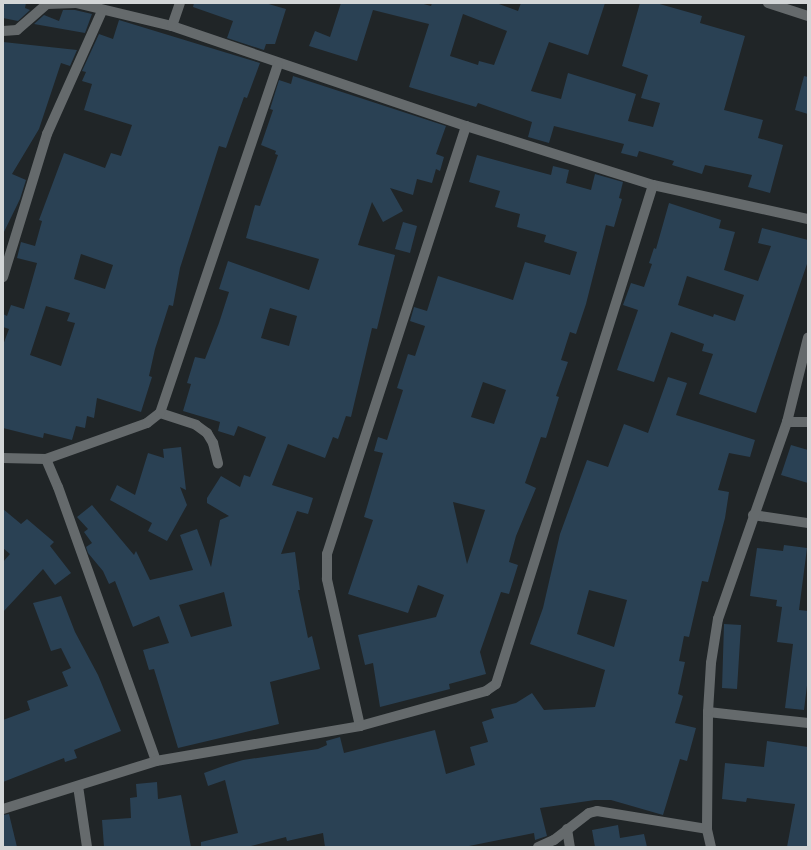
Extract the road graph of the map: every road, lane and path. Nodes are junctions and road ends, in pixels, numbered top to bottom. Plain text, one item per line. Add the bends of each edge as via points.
1 (75, 3) edge
2 (180, 3) edge
3 (768, 3) edge
4 (102, 10) junction
5 (808, 16) edge
6 (172, 26) junction
7 (3, 31) edge
8 (278, 64) junction
9 (466, 126) junction
10 (653, 185) junction
11 (808, 219) edge
12 (3, 277) edge
13 (808, 338) edge
14 (160, 413) junction
15 (787, 422) junction
16 (808, 422) edge
17 (3, 458) edge
18 (46, 460) junction
19 (218, 463) dead end
20 (753, 515) junction
21 (808, 523) edge
22 (708, 712) junction
23 (808, 723) edge
24 (360, 726) junction
25 (156, 761) junction
26 (78, 786) junction
27 (3, 810) edge
28 (567, 829) junction
29 (707, 829) junction
30 (86, 847) edge
31 (538, 847) edge
32 (570, 847) edge
33 (711, 847) edge

1 - 4 street
1 - 7 street via 47,4 17,30
2 - 6 street
3 - 5 street
4 - 6 street
4 - 12 street via 47,134
6 - 8 street
8 - 9 street
8 - 14 street
9 - 10 street
9 - 24 street via 327,554 327,579
10 - 11 street
10 - 24 street via 496,684 486,690
13 - 15 street
14 - 18 street via 147,423
14 - 19 street via 196,425 206,433 213,443
15 - 16 street
15 - 20 street
17 - 18 street
18 - 25 street via 61,495
20 - 21 street
20 - 22 street via 718,619 711,663
22 - 23 street
22 - 29 street
24 - 25 street
25 - 26 street
26 - 27 street
26 - 30 street
28 - 29 street via 589,813 605,810
28 - 31 street via 554,840
28 - 32 street
29 - 33 street

